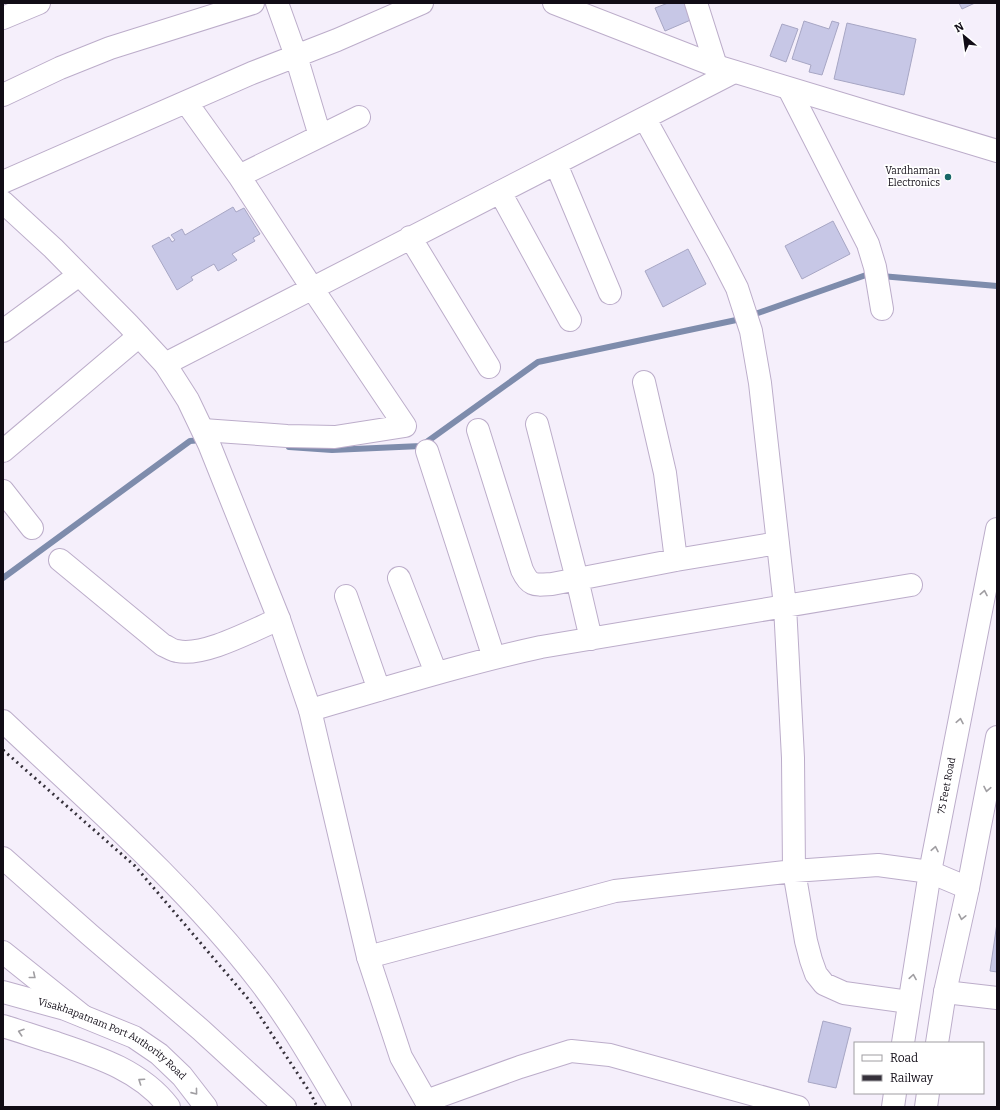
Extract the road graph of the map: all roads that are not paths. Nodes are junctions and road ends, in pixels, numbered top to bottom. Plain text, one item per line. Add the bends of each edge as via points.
1 (38, 3) edge
2 (253, 3) edge
3 (277, 3) edge
4 (422, 3) edge
5 (554, 3) edge
6 (696, 3) edge
7 (3, 18) edge
8 (296, 56) junction
9 (725, 69) junction
10 (790, 89) junction
11 (3, 95) edge
12 (186, 102) junction
13 (359, 117) dead end
14 (645, 119) junction
15 (320, 136) junction
16 (997, 151) edge
17 (556, 164) junction
18 (239, 176) junction
19 (3, 182) edge
20 (500, 192) junction
21 (6, 210) edge
22 (410, 237) junction
23 (80, 275) junction
24 (312, 288) junction
25 (610, 293) dead end
26 (882, 308) dead end
27 (570, 320) dead end
28 (3, 331) edge
29 (139, 336) junction
30 (165, 364) junction
31 (489, 367) dead end
32 (644, 382) dead end
33 (537, 424) dead end
34 (478, 430) dead end
35 (205, 435) junction
36 (3, 451) edge
37 (428, 451) dead end
38 (3, 491) edge
39 (32, 528) dead end
40 (997, 529) edge
41 (778, 543) junction
42 (60, 560) dead end
43 (676, 560) junction
44 (399, 578) dead end
45 (577, 580) junction
46 (911, 585) dead end
47 (346, 596) dead end
48 (785, 606) junction
49 (279, 619) junction
50 (591, 639) junction
51 (494, 658) junction
52 (436, 673) junction
53 (379, 690) junction
54 (310, 710) junction
55 (3, 722) edge
56 (997, 737) edge
57 (3, 858) edge
58 (794, 871) junction
59 (930, 872) junction
60 (968, 888) junction
61 (3, 952) edge
62 (368, 957) junction
63 (3, 992) edge
64 (946, 992) junction
65 (997, 998) edge
66 (909, 1002) junction
67 (83, 1016) junction
68 (3, 1026) edge
69 (903, 1042) edge
70 (937, 1042) edge
71 (895, 1094) edge
72 (928, 1094) edge
73 (429, 1104) edge
74 (169, 1107) edge
75 (206, 1107) edge
76 (285, 1107) edge
77 (340, 1107) edge
78 (798, 1107) edge
79 (893, 1107) edge
80 (926, 1107) edge

1 - 7 street
2 - 11 street via 110,48
3 - 8 street
4 - 8 street
5 - 9 street
6 - 9 street
8 - 12 street
8 - 15 street
9 - 10 street
9 - 14 street
10 - 16 street
10 - 26 street via 868,244 877,274
12 - 18 street
12 - 19 street
13 - 15 street
14 - 17 street
14 - 41 street via 719,253 737,288 747,317 760,383
15 - 18 street
17 - 20 street
17 - 25 street
18 - 24 street
20 - 22 street
20 - 27 street
21 - 23 street
22 - 24 street
22 - 31 street
23 - 28 street
23 - 29 street
24 - 30 street
24 - 35 street via 405,426 335,437
29 - 30 street
29 - 36 street
30 - 35 street via 188,400
32 - 43 street via 665,473
33 - 45 street
34 - 45 street via 525,577 536,585
35 - 49 street
37 - 51 street
38 - 39 street
59 -> 40 street, 75 Feet Road
41 - 43 street
41 - 48 street
42 - 49 street via 163,645 177,652 196,652
43 - 45 street
44 - 52 street
45 - 50 street
46 - 48 street
47 - 53 street
48 - 50 street
48 - 58 street via 793,758
49 - 54 street
50 - 51 street
51 - 52 street
52 - 53 street
53 - 54 street
54 - 62 street
55 - 77 street via 181,891 218,932 279,1009
56 -> 60 street
57 - 76 street via 201,1030
58 - 59 street via 878,866
58 - 62 street via 615,891
58 - 66 street via 811,960 816,974 824,984 844,993
59 - 60 street
66 -> 59 street, 75 Feet Road
60 -> 64 street
61 -> 67 street
62 - 73 street via 401,1057
63 - 67 street, Visakhapatnam Port Authority Road
64 - 65 street
64 - 70 street
66 - 69 street, 75 Feet Road
67 -> 75 street, Visakhapatnam Port Authority Road via 134,1037 158,1054 182,1076
74 -> 68 street, Visakhapatnam Port Authority Road via 145,1084 124,1070 80,1051
71 - 79 street
72 - 80 street
73 - 78 street via 520,1067 571,1050 610,1055

